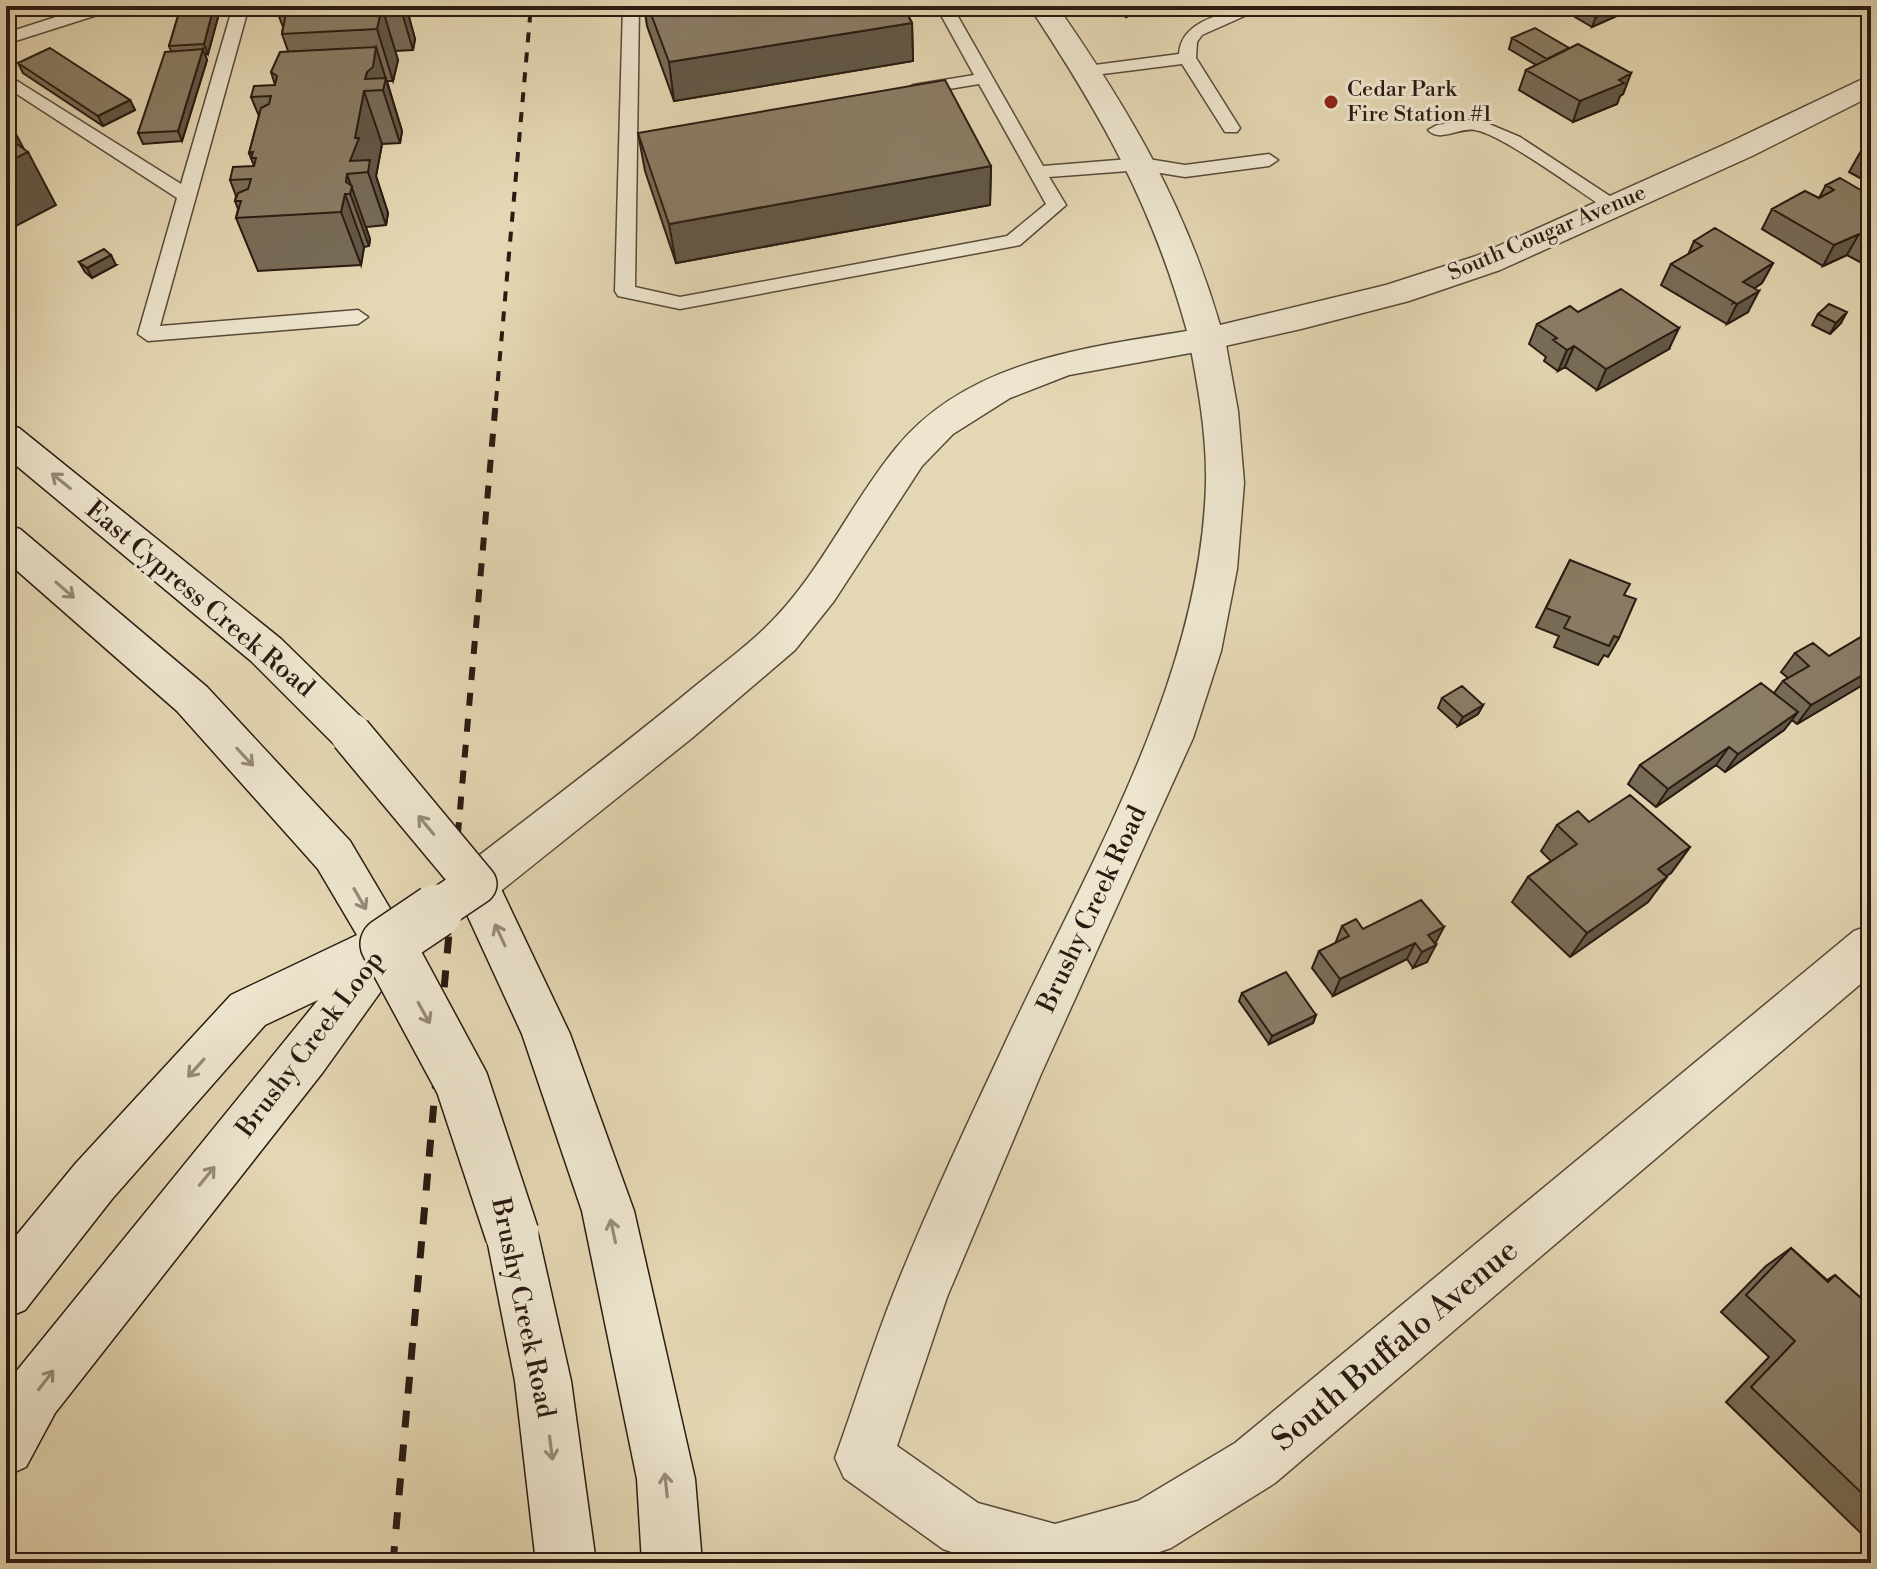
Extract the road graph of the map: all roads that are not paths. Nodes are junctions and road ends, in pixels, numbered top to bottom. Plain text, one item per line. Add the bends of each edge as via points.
1 (107, 6) edge
2 (241, 6) edge
3 (631, 6) edge
4 (944, 6) edge
5 (1043, 6) edge
6 (1259, 6) edge
7 (6, 39) edge
8 (1187, 58) junction
9 (1087, 71) junction
10 (985, 78) junction
11 (6, 79) edge
12 (1871, 84) edge
13 (892, 94) edge
14 (1231, 128) dead end
15 (1437, 130) dead end
16 (1269, 160) dead end
17 (1142, 164) junction
18 (1037, 172) junction
19 (189, 197) junction
20 (1615, 206) junction
21 (358, 317) dead end
22 (1207, 339) junction
23 (6, 437) edge
24 (6, 539) edge
25 (476, 884) junction
26 (387, 944) junction
27 (1871, 946) edge
28 (6, 1291) edge
29 (6, 1447) edge
30 (864, 1458) joint
31 (1054, 1559) edge
32 (566, 1563) edge
33 (672, 1563) edge

1 - 7 lane
2 - 19 lane
3 - 18 lane via 636,137 625,291 680,303 1013,241 1056,205
4 - 10 lane
5 - 9 street, Brushy Creek Road
6 - 8 lane via 1196,31 1188,42
8 - 9 lane
8 - 14 lane
9 - 17 street, Brushy Creek Road
10 - 13 lane
10 - 18 lane
11 - 19 lane
12 - 20 street, South Cougar Avenue
15 - 20 lane via 1477,124
16 - 17 lane via 1185,171
17 - 18 lane
17 - 22 street, Brushy Creek Road via 1190,276
19 - 21 lane via 148,334
20 - 22 street, South Cougar Avenue via 1488,263 1397,293
22 - 25 street via 1062,364 997,389 940,425 909,457 820,590 780,639
22 - 30 street, Brushy Creek Road via 1225,483 1217,569 1200,651 1171,738 920,1295
25 -> 23 street, East Cypress Creek Road, bridge via 351,734 266,650
24 -> 26 street via 192,699 334,855
25 - 26 street, bridge
33 -> 25 street via 666,1479 608,1211 546,1034
26 -> 28 street, Brushy Creek Loop via 248,1010 94,1181
29 -> 26 street, Brushy Creek Loop via 35,1393 306,1056
26 -> 32 street, Brushy Creek Road, bridge via 462,1083 512,1234 543,1381
27 - 31 street, South Buffalo Avenue via 1255,1463 1150,1527
30 - 31 street, South Buffalo Avenue via 964,1528

